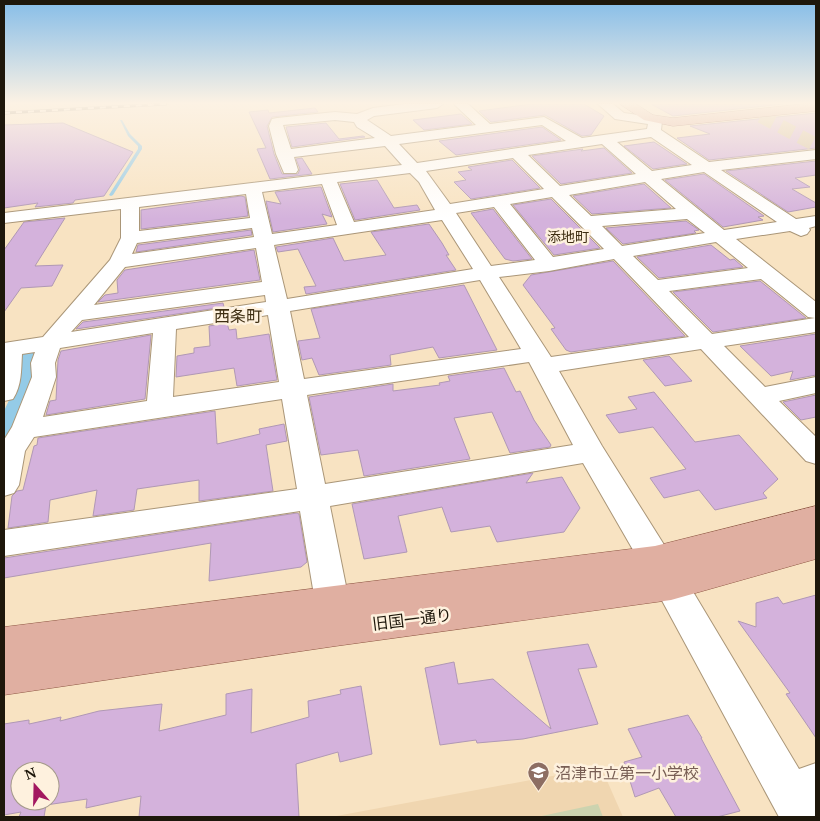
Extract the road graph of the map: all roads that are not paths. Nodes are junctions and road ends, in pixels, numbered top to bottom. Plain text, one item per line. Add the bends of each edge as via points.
1 (281, 142) edge
2 (334, 142) edge
3 (386, 142) edge
4 (389, 142) edge
5 (586, 142) edge
6 (608, 142) edge
7 (674, 142) edge
8 (580, 143) joint
9 (337, 148) junction
10 (516, 152) junction
11 (284, 154) junction
12 (816, 154) edge
13 (706, 167) junction
14 (415, 168) junction
15 (648, 177) junction
16 (328, 179) junction
17 (295, 183) junction
18 (253, 188) junction
19 (557, 192) junction
20 (130, 202) junction
21 (499, 202) junction
22 (446, 212) junction
23 (691, 212) junction
24 (4, 218) edge
25 (816, 221) edge
26 (261, 222) junction
27 (586, 222) junction
28 (793, 224) junction
29 (348, 229) junction
30 (720, 236) junction
31 (130, 238) junction
32 (816, 239) edge
33 (265, 241) junction
34 (617, 253) junction
35 (119, 262) junction
36 (549, 264) junction
37 (765, 272) junction
38 (487, 274) junction
39 (653, 288) junction
40 (276, 297) junction
41 (816, 312) edge
42 (76, 314) junction
43 (165, 325) junction
44 (816, 325) edge
45 (51, 342) junction
46 (706, 342) junction
47 (8, 349) edge
48 (540, 360) junction
49 (816, 386) edge
50 (292, 389) junction
51 (4, 392) edge
52 (761, 396) junction
53 (160, 408) junction
54 (24, 429) junction
55 (591, 452) junction
56 (816, 454) edge
57 (4, 485) edge
58 (312, 498) junction
59 (816, 519) edge
60 (4, 543) edge
61 (816, 545) edge
62 (663, 573) junction
63 (332, 601) junction
64 (4, 644) edge
65 (4, 676) edge
66 (803, 798) edge

1 - 11 street
2 - 9 street
3 - 9 street
4 - 14 street
5 - 8 street
6 - 15 street
7 - 13 street
8 - 10 street
9 - 11 street
10 - 14 street
10 - 19 street
11 - 17 street
12 - 13 street
13 - 15 street
13 - 28 street
14 - 16 street
14 - 22 street
15 - 19 street
15 - 23 street
16 - 17 street
16 - 29 street
17 - 18 street
18 - 20 street
18 - 26 street
19 - 21 street
19 - 27 street
20 - 24 street
20 - 31 street
21 - 22 street
21 - 36 street
22 - 29 street
22 - 38 street
23 - 27 street
23 - 30 street
25 - 28 street
26 - 31 street
26 - 33 street
27 - 34 street
28 - 30 street
28 - 32 street
29 - 33 street
30 - 34 street
30 - 37 street
31 - 35 street
33 - 35 street
33 - 40 street
34 - 36 street
34 - 39 street
35 - 42 street
36 - 38 street
37 - 39 street
37 - 41 street
38 - 40 street
38 - 48 street
39 - 46 street
40 - 42 street
40 - 43 street
40 - 50 street
42 - 45 street
43 - 45 street
43 - 53 street
44 - 46 street
45 - 47 street
45 - 54 street via 43,363 44,376
46 - 48 street
46 - 52 street
47 - 51 street via 8,383
48 - 50 street
48 - 55 street
49 - 52 street
50 - 53 street
50 - 58 street
52 - 56 street
53 - 54 street
54 - 57 street via 11,451
55 - 58 street
55 - 62 street
58 - 60 street
58 - 63 street
59 - 62 main road, 旧国一通り
61 - 62 main road, 旧国一通り
62 - 63 main road, 旧国一通り
62 - 65 main road, 旧国一通り via 336,629
62 - 66 street
63 - 64 main road, 旧国一通り

